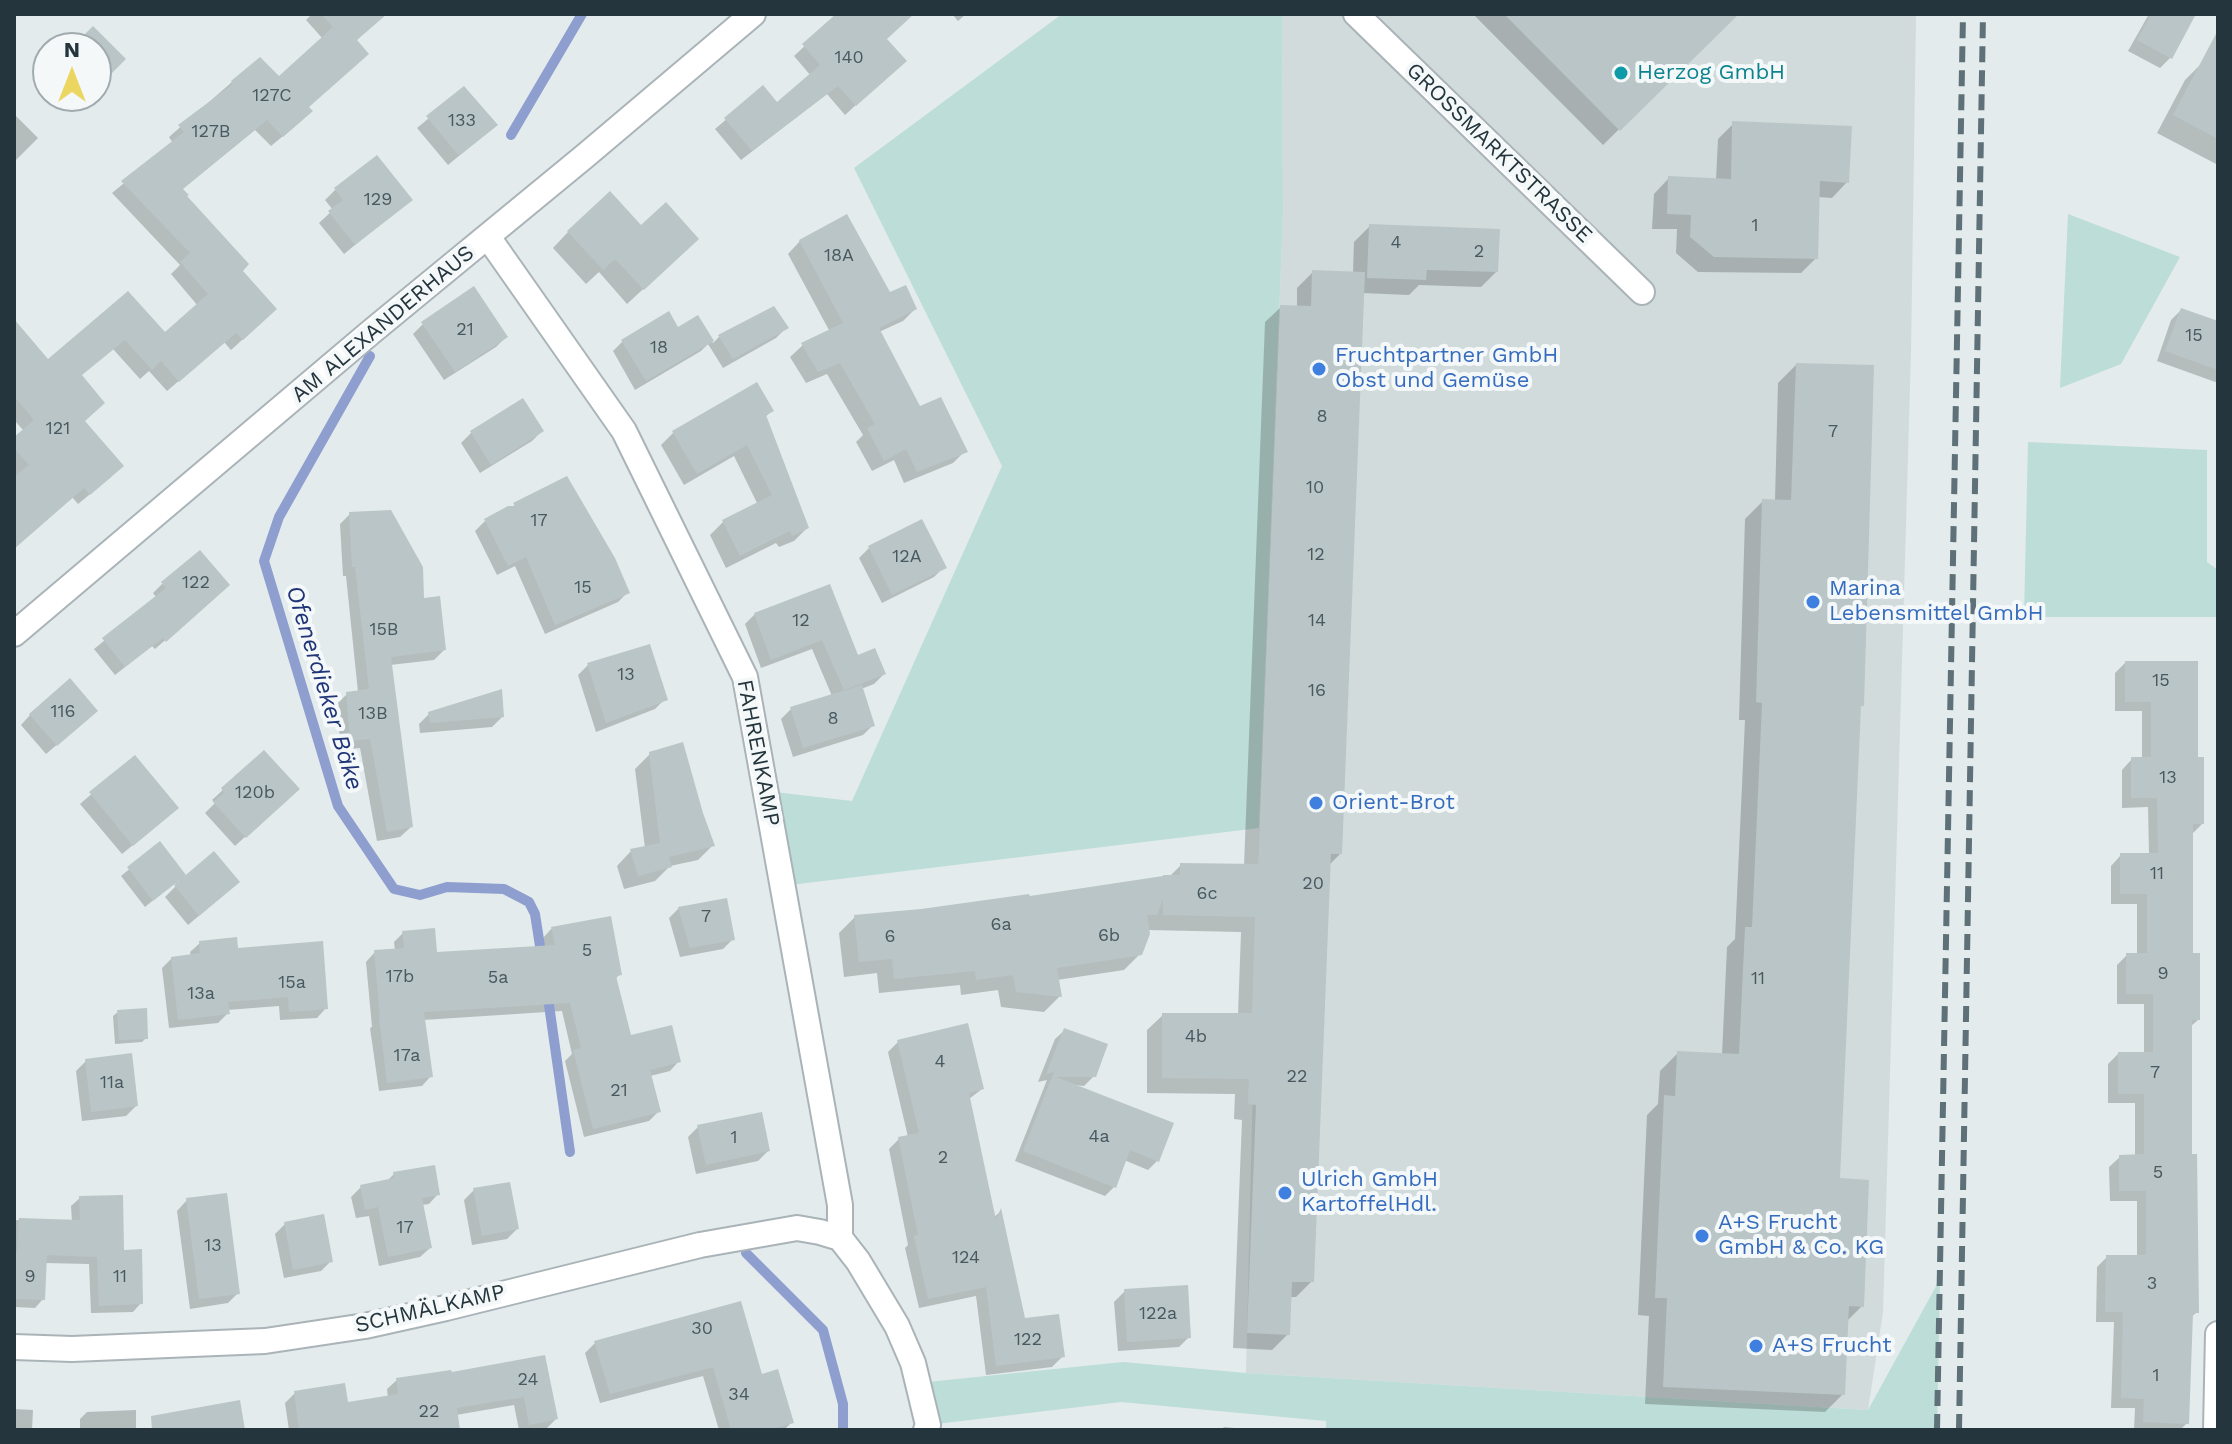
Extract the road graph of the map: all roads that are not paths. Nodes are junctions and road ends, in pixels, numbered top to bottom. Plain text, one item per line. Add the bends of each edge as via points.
1 (753, 14) edge
2 (1356, 14) edge
3 (488, 237) junction
4 (1642, 292) dead end
5 (14, 634) edge
6 (840, 1238) junction
7 (2218, 1334) edge
8 (14, 1347) edge
9 (926, 1430) edge
10 (2216, 1430) edge

1 - 3 street, AM ALEXANDERHAUS
2 - 4 street, GROSSMARKTSTRASSE
3 - 5 street, AM ALEXANDERHAUS
3 - 6 street, FAHRENKAMP via 624,431 745,677 840,1205
6 - 8 street, SCHMÄLKAMP via 797,1228 700,1245 365,1326 265,1341
6 - 9 street via 897,1326 913,1363
7 - 10 street

